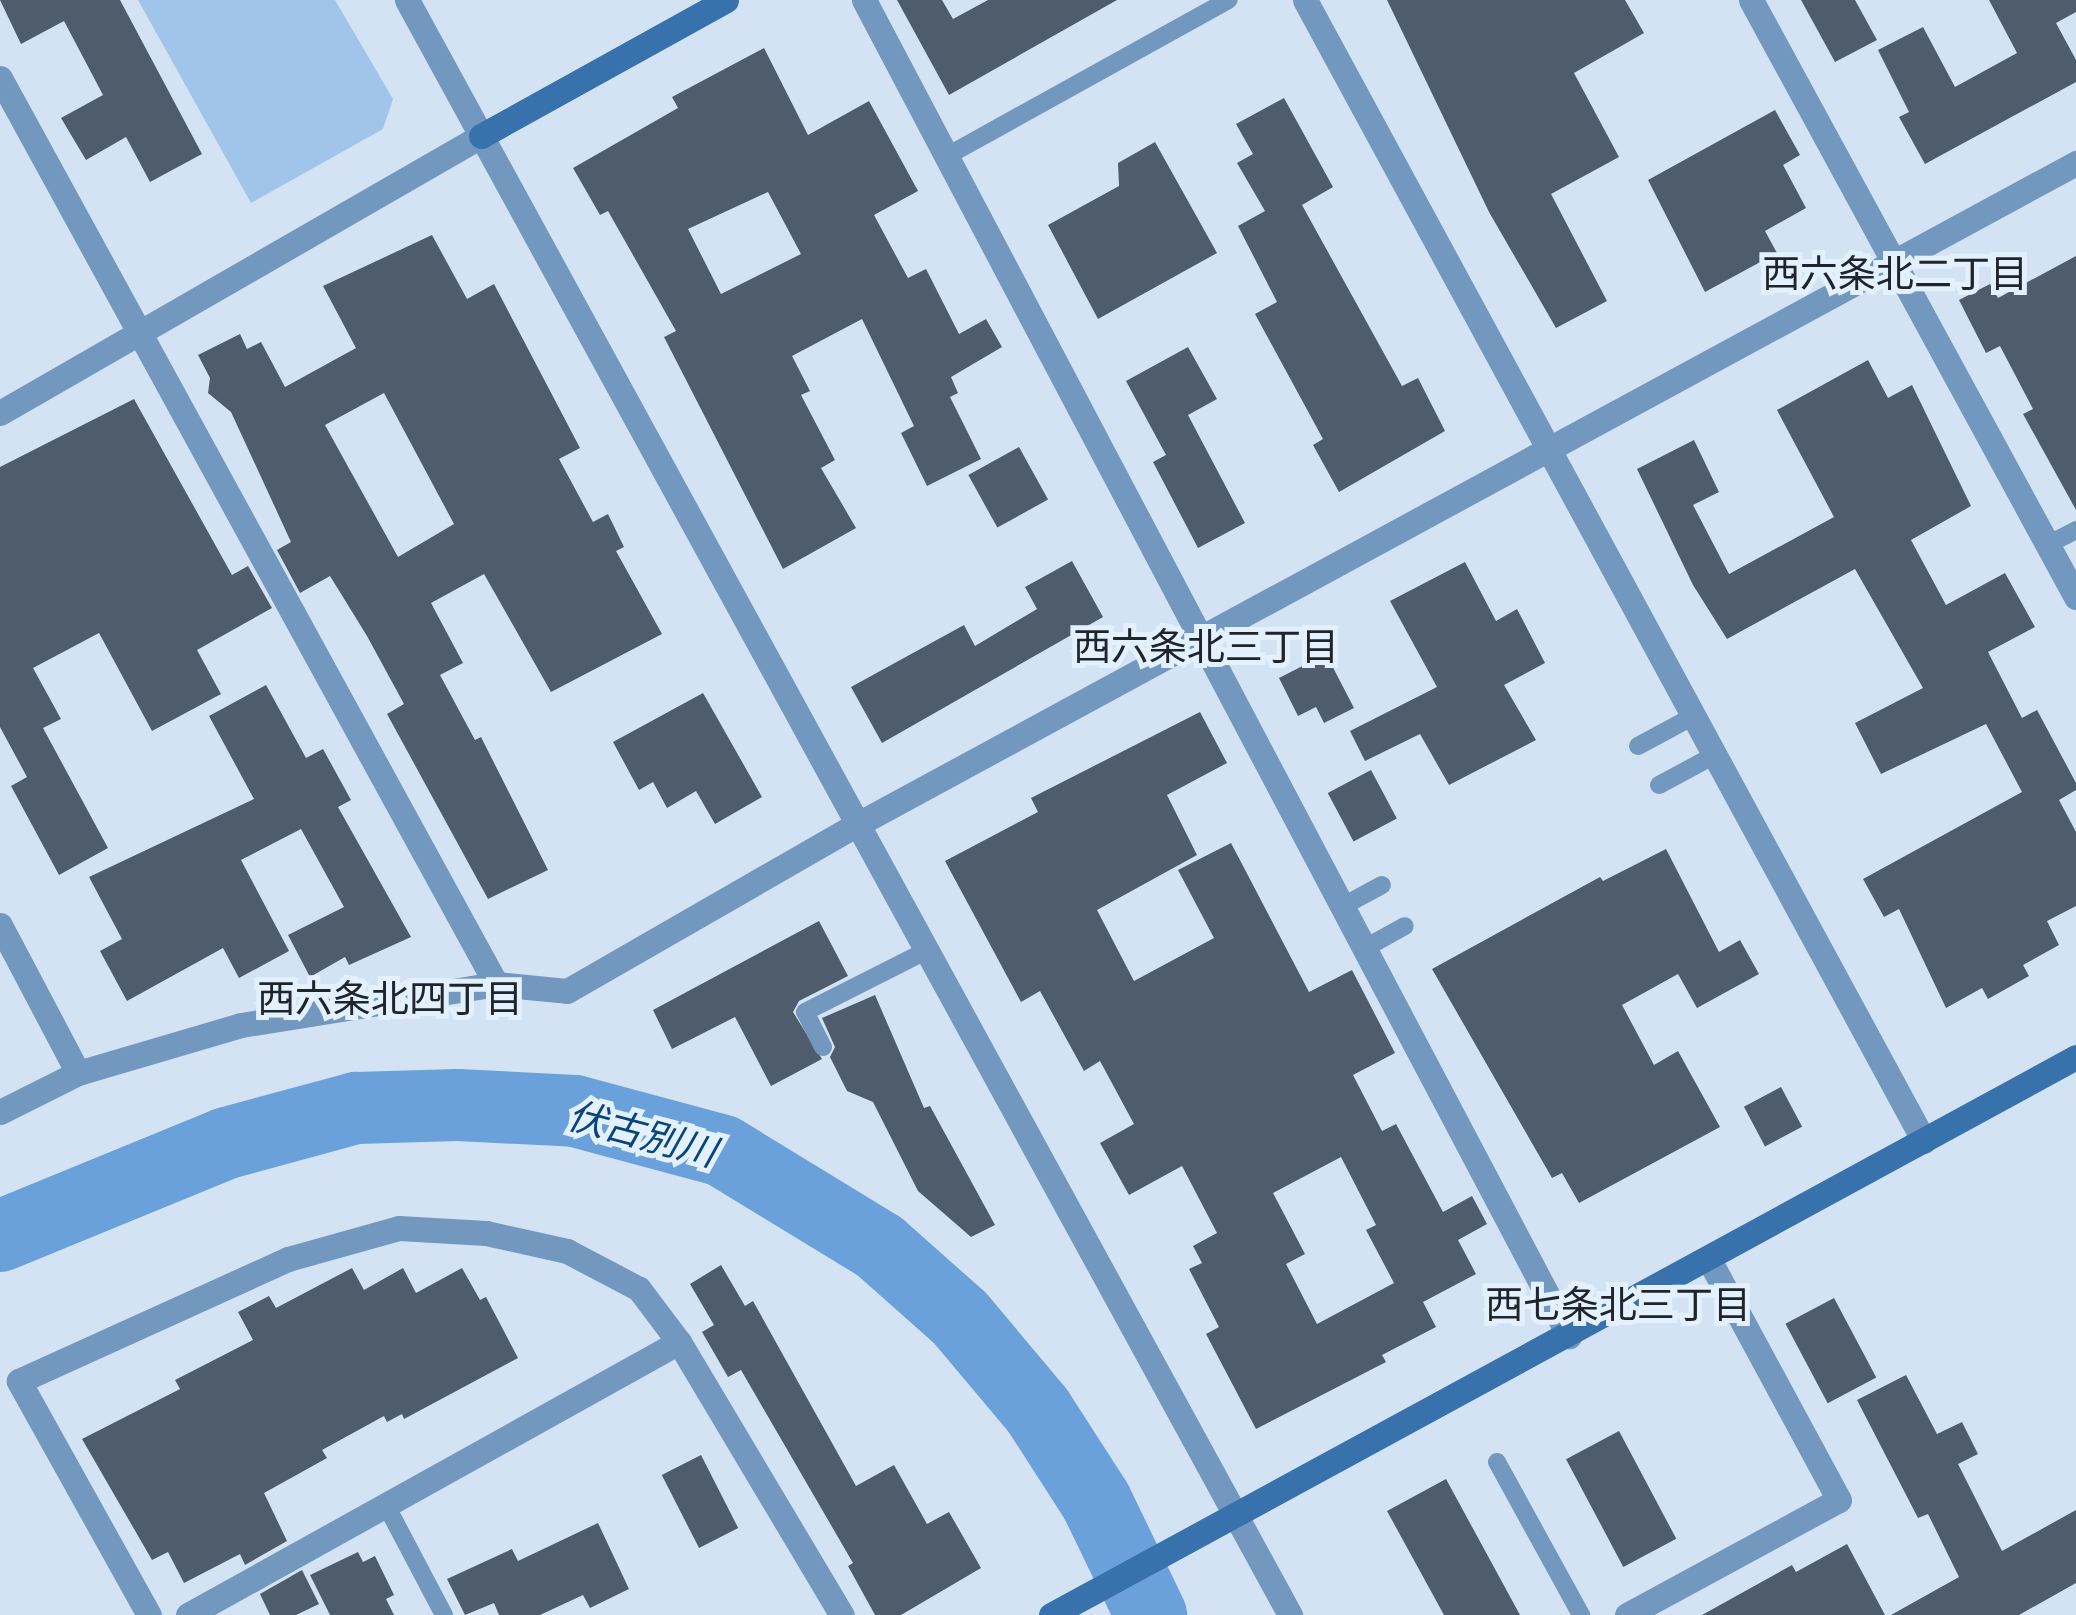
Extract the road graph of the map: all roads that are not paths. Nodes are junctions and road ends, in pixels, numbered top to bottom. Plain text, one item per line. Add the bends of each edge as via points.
1 (408, 0) edge
2 (726, 0) edge
3 (864, 0) edge
4 (1230, 0) edge
5 (1306, 0) edge
6 (1751, 0) edge
7 (0, 78) edge
8 (482, 136) junction
9 (947, 156) junction
10 (2076, 163) edge
11 (1890, 260) junction
12 (137, 338) junction
13 (0, 412) edge
14 (1546, 449) junction
15 (2076, 530) edge
16 (2047, 544) junction
17 (2076, 597) edge
18 (1204, 635) junction
19 (1690, 718) junction
20 (1638, 746) dead end
21 (1710, 757) junction
22 (1659, 786) dead end
23 (858, 824) junction
24 (1382, 885) dead end
25 (1345, 905) junction
26 (0, 925) edge
27 (1404, 926) dead end
28 (1367, 947) junction
29 (928, 950) junction
30 (496, 984) junction
31 (823, 1047) dead end
32 (2076, 1057) edge
33 (78, 1073) junction
34 (0, 1112) edge
35 (1924, 1141) junction
36 (1710, 1261) junction
37 (1569, 1336) junction
38 (679, 1342) junction
39 (1497, 1462) dead end
40 (386, 1505) junction
41 (1237, 1510) junction
42 (149, 1615) edge
43 (188, 1615) edge
44 (444, 1615) edge
45 (842, 1615) edge
46 (1052, 1615) edge
47 (1290, 1615) edge
48 (1580, 1615) edge
49 (1627, 1615) edge

1 - 8 street
2 - 8 street
3 - 9 street
4 - 9 lane
5 - 14 street
6 - 11 street
7 - 12 street
8 - 12 street
8 - 23 street
9 - 18 street
10 - 11 street
11 - 14 street
11 - 16 street
12 - 13 street
12 - 30 street
14 - 18 street
14 - 19 street
15 - 16 lane
16 - 17 street
18 - 23 street
18 - 25 street
19 - 20 lane
19 - 21 street
21 - 22 lane
21 - 35 street
23 - 29 street
23 - 30 street via 567,991
24 - 25 lane
25 - 28 street
26 - 33 street
27 - 28 lane
28 - 37 street
29 - 31 lane via 805,1012
29 - 41 street
30 - 33 street via 241,1025
32 - 35 street
33 - 34 street
35 - 36 street
36 - 37 street
36 - 49 street via 1839,1500
37 - 41 street
38 - 40 street
38 - 42 street via 639,1289 568,1251 486,1233 399,1228 288,1258 19,1380
38 - 45 street
39 - 48 lane
40 - 43 street
40 - 44 lane
41 - 46 street
41 - 47 street

